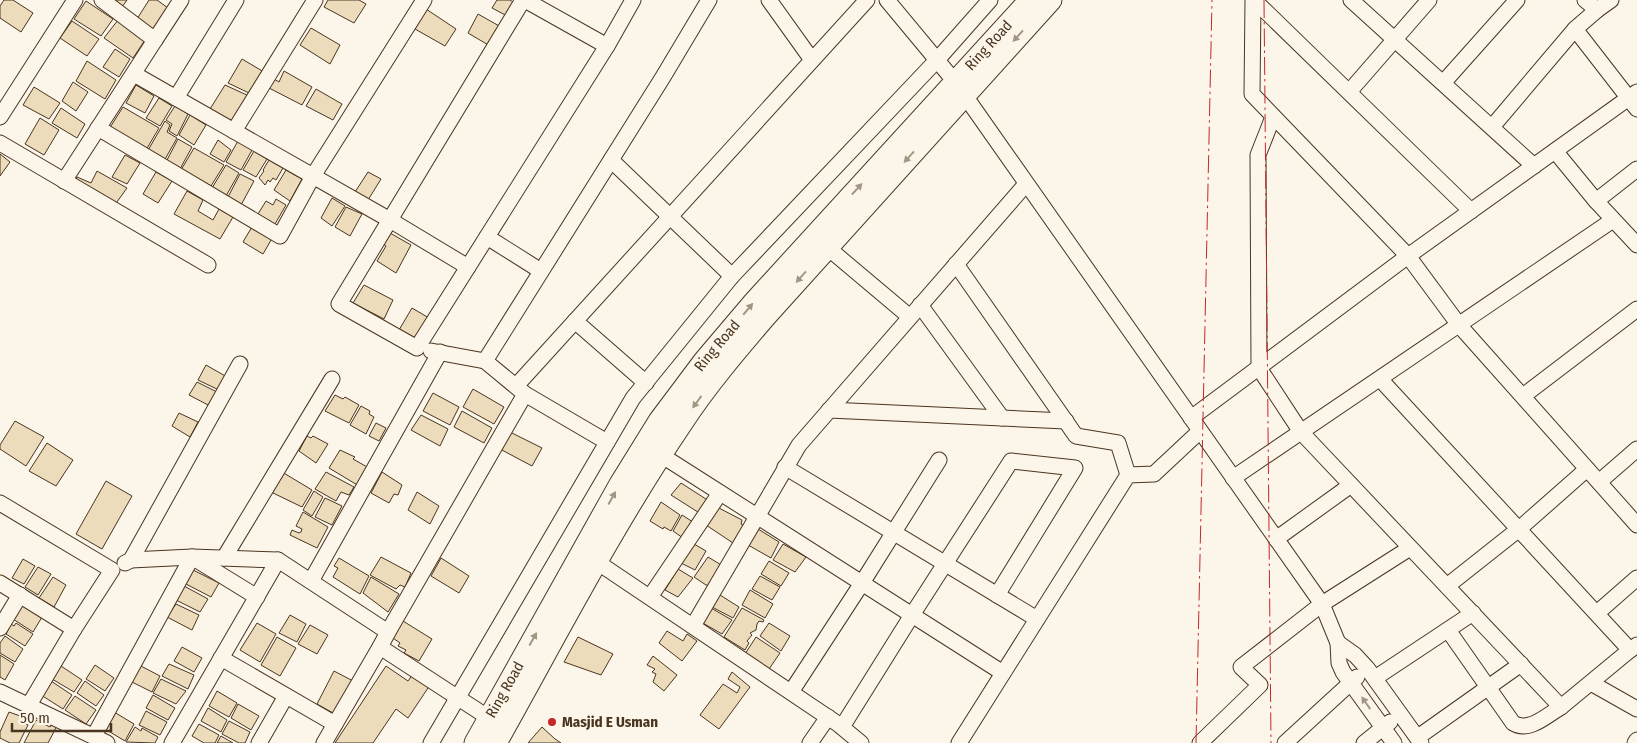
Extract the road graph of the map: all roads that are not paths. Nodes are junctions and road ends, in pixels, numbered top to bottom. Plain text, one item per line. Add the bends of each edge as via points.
1 (75, 0) edge
2 (102, 0) edge
3 (181, 0) edge
4 (236, 0) edge
5 (315, 0) edge
6 (424, 0) edge
7 (524, 0) edge
8 (633, 0) edge
9 (709, 0) edge
10 (768, 0) edge
11 (867, 0) edge
12 (887, 0) edge
13 (990, 0) edge
14 (1030, 0) edge
15 (1051, 0) edge
16 (1253, 0) edge
17 (1350, 0) edge
18 (1429, 0) edge
19 (1517, 0) edge
20 (1586, 0) edge
21 (1611, 0) edge
22 (1597, 10) junction
23 (1575, 29) junction
24 (155, 40) junction
25 (1395, 40) junction
26 (607, 46) junction
27 (812, 60) junction
28 (937, 60) junction
29 (134, 74) junction
30 (1443, 83) junction
31 (960, 89) junction
32 (1349, 92) junction
33 (176, 98) junction
34 (1634, 100) edge
35 (0, 117) edge
36 (1274, 117) junction
37 (98, 128) junction
38 (1492, 128) junction
39 (234, 131) junction
40 (0, 143) edge
41 (1555, 150) junction
42 (611, 160) junction
43 (1534, 166) junction
44 (1637, 169) edge
45 (313, 176) junction
46 (64, 181) junction
47 (1026, 184) junction
48 (1596, 201) junction
49 (1471, 210) junction
50 (670, 216) junction
51 (390, 220) junction
52 (1613, 220) junction
53 (487, 237) junction
54 (1637, 245) edge
55 (828, 248) junction
56 (1408, 256) junction
57 (956, 264) junction
58 (208, 265) dead end
59 (468, 267) junction
60 (541, 271) junction
61 (732, 276) junction
62 (920, 305) junction
63 (1637, 309) edge
64 (910, 317) junction
65 (575, 321) junction
66 (1459, 325) junction
67 (417, 348) junction
68 (440, 352) junction
69 (484, 361) junction
70 (240, 364) dead end
71 (1259, 368) junction
72 (332, 379) dead end
73 (1380, 379) junction
74 (646, 383) junction
75 (521, 390) junction
76 (1523, 396) junction
77 (829, 410) junction
78 (1002, 418) junction
79 (1191, 418) junction
80 (1066, 421) junction
81 (1200, 431) junction
82 (1302, 432) junction
83 (607, 442) junction
84 (1637, 449) edge
85 (661, 455) junction
86 (939, 460) dead end
87 (785, 468) junction
88 (1587, 469) junction
89 (1128, 475) junction
90 (1233, 478) junction
91 (1599, 482) junction
92 (1351, 484) junction
93 (720, 493) junction
94 (0, 503) edge
95 (757, 517) junction
96 (1637, 525) edge
97 (1519, 529) junction
98 (893, 532) junction
99 (1276, 539) junction
100 (1410, 548) junction
101 (192, 557) junction
102 (224, 558) junction
103 (131, 560) junction
104 (278, 560) junction
105 (597, 562) junction
106 (945, 564) junction
107 (112, 570) junction
108 (1637, 578) edge
109 (310, 581) junction
110 (0, 583) edge
111 (862, 584) junction
112 (1447, 586) junction
113 (20, 595) junction
114 (997, 595) junction
115 (257, 597) junction
116 (650, 597) junction
117 (1322, 604) junction
118 (1473, 613) junction
119 (1597, 614) junction
120 (912, 615) junction
121 (1037, 619) junction
122 (693, 626) junction
123 (0, 628) edge
124 (74, 629) junction
125 (1448, 630) junction
126 (388, 632) junction
127 (1338, 643) junction
128 (380, 647) junction
129 (1634, 647) edge
130 (221, 658) junction
131 (1521, 664) junction
132 (1003, 673) junction
133 (1371, 673) junction
134 (1351, 682) junction
135 (1591, 683) junction
136 (1488, 687) junction
137 (0, 692) edge
138 (791, 692) junction
139 (286, 696) junction
140 (457, 697) junction
141 (29, 705) junction
142 (1561, 707) junction
143 (1637, 709) edge
144 (1400, 713) junction
145 (828, 717) junction
146 (489, 718) junction
147 (335, 724) junction
148 (842, 727) junction
149 (1383, 728) junction
150 (100, 740) edge
151 (1419, 740) edge
152 (172, 743) edge
153 (260, 743) edge
154 (324, 743) edge
155 (431, 743) edge
156 (475, 743) edge
157 (496, 743) edge
158 (810, 743) edge
159 (861, 743) edge
160 (959, 743) edge
161 (1200, 743) edge
162 (1284, 743) edge
163 (1364, 743) edge
164 (1394, 743) edge

1 - 35 street
2 - 24 street
3 - 24 street
4 - 33 street
5 - 39 street
6 - 45 street
7 - 26 street
7 - 51 street
8 - 26 street
9 - 42 street
10 - 27 street
11 - 27 street
12 - 28 street
13 - 28 street
14 - 31 highway, Ring Road
15 -> 31 highway, Ring Road
16 - 32 street
16 - 36 street via 1252,94
17 - 25 street
18 - 25 street
19 - 30 street
20 - 22 street
21 - 22 street
22 - 23 street
23 - 34 street
23 - 38 street
24 - 29 street
25 - 30 street
25 - 32 street
26 - 53 street
27 - 50 street
28 - 31 street
28 - 61 street
29 - 33 street
29 - 37 street
30 - 38 street
31 - 47 street
31 -> 55 highway, Ring Road
146 -> 31 highway, Ring Road via 620,484 659,421 754,302
32 - 49 street
33 - 39 street
34 - 41 street
36 - 56 street
36 - 71 street via 1258,155
37 - 45 street via 280,236
37 - 46 street
38 - 43 street
39 - 45 street
40 - 46 street
41 - 43 street
41 - 48 street
42 - 50 street
42 - 60 street
43 - 49 street
44 - 48 street
45 - 51 street
46 - 58 street
47 - 57 street
47 - 79 street
48 - 52 street
49 - 56 street
50 - 61 street
50 - 65 street
51 - 59 street
51 - 67 street via 339,304
52 - 54 street
52 - 66 street
53 - 59 street
53 - 60 street
55 - 64 street
55 -> 85 highway, Ring Road via 722,368
56 - 66 street
56 - 71 street
57 - 62 street
57 - 80 street
59 - 67 street
60 - 69 street
61 - 74 street
62 - 64 street
62 - 78 street
63 - 76 street
64 - 77 street
65 - 74 street
65 - 75 street
66 - 73 street
66 - 76 street
67 - 68 street
68 - 69 street
68 - 109 street
69 - 75 street
70 - 103 street
71 - 79 street
71 - 82 street
72 - 102 street
73 - 82 street
73 - 97 street
74 - 83 street
75 - 83 street
75 - 126 street
76 - 88 street
77 - 78 street
77 - 87 street via 799,445
78 - 80 street
79 - 81 street
80 - 89 street via 1076,436 1118,443
81 - 89 street via 1154,474
81 - 90 street
82 - 90 street
82 - 92 street
83 - 140 street
84 - 91 street
85 - 93 street
85 - 105 highway, Ring Road
86 - 98 street
87 - 95 street
87 - 98 street
88 - 91 street
88 - 97 street
89 - 121 street
90 - 99 street
91 - 96 street
92 - 99 street
92 - 100 street
93 - 95 street
93 - 116 street
94 - 107 street
95 - 111 street
95 - 122 street
97 - 112 street
97 - 119 street
98 - 106 street
98 - 111 street
99 - 117 street
100 - 112 street
100 - 117 street
101 - 102 street
101 - 103 street
101 - 115 street
101 - 150 street
102 - 104 street
103 - 107 street
104 - 109 street
104 - 115 street
105 - 116 street
105 - 157 highway, Ring Road
106 - 114 street
106 - 114 street via 1011,461 1075,468
106 - 120 street
107 - 124 street
108 - 119 street
109 - 126 street
110 - 113 street
111 - 120 street
111 - 138 street
112 - 118 street
113 - 123 street
113 - 124 street
114 - 121 street
115 - 130 street
116 - 122 street
117 - 127 street
117 - 161 street via 1241,667 1260,685
118 - 125 street
118 - 131 street
119 - 129 street
120 - 132 street
120 - 148 street
121 - 132 street
122 - 138 street
124 - 141 street
125 - 133 street
125 - 136 street
126 - 128 street
127 - 133 street via 1355,655
127 - 134 street via 1339,664
128 - 140 street
128 - 147 street
129 - 135 street
130 - 139 street
130 - 152 street
131 - 136 street
131 - 142 street
132 - 160 street
133 - 134 street
133 - 144 street
149 -> 134 street
134 - 162 street
135 - 142 street
135 - 143 street
136 - 142 street via 1513,723 1519,726 1527,727
136 - 151 street
137 - 141 street
138 - 145 street
139 - 147 street
139 - 153 street
140 - 146 street
140 - 155 street
141 - 150 street
144 - 149 street
144 - 151 street
145 - 148 street
145 - 158 street
146 - 156 highway, Ring Road
147 - 154 street
148 - 159 street
149 - 163 street
149 - 164 street

